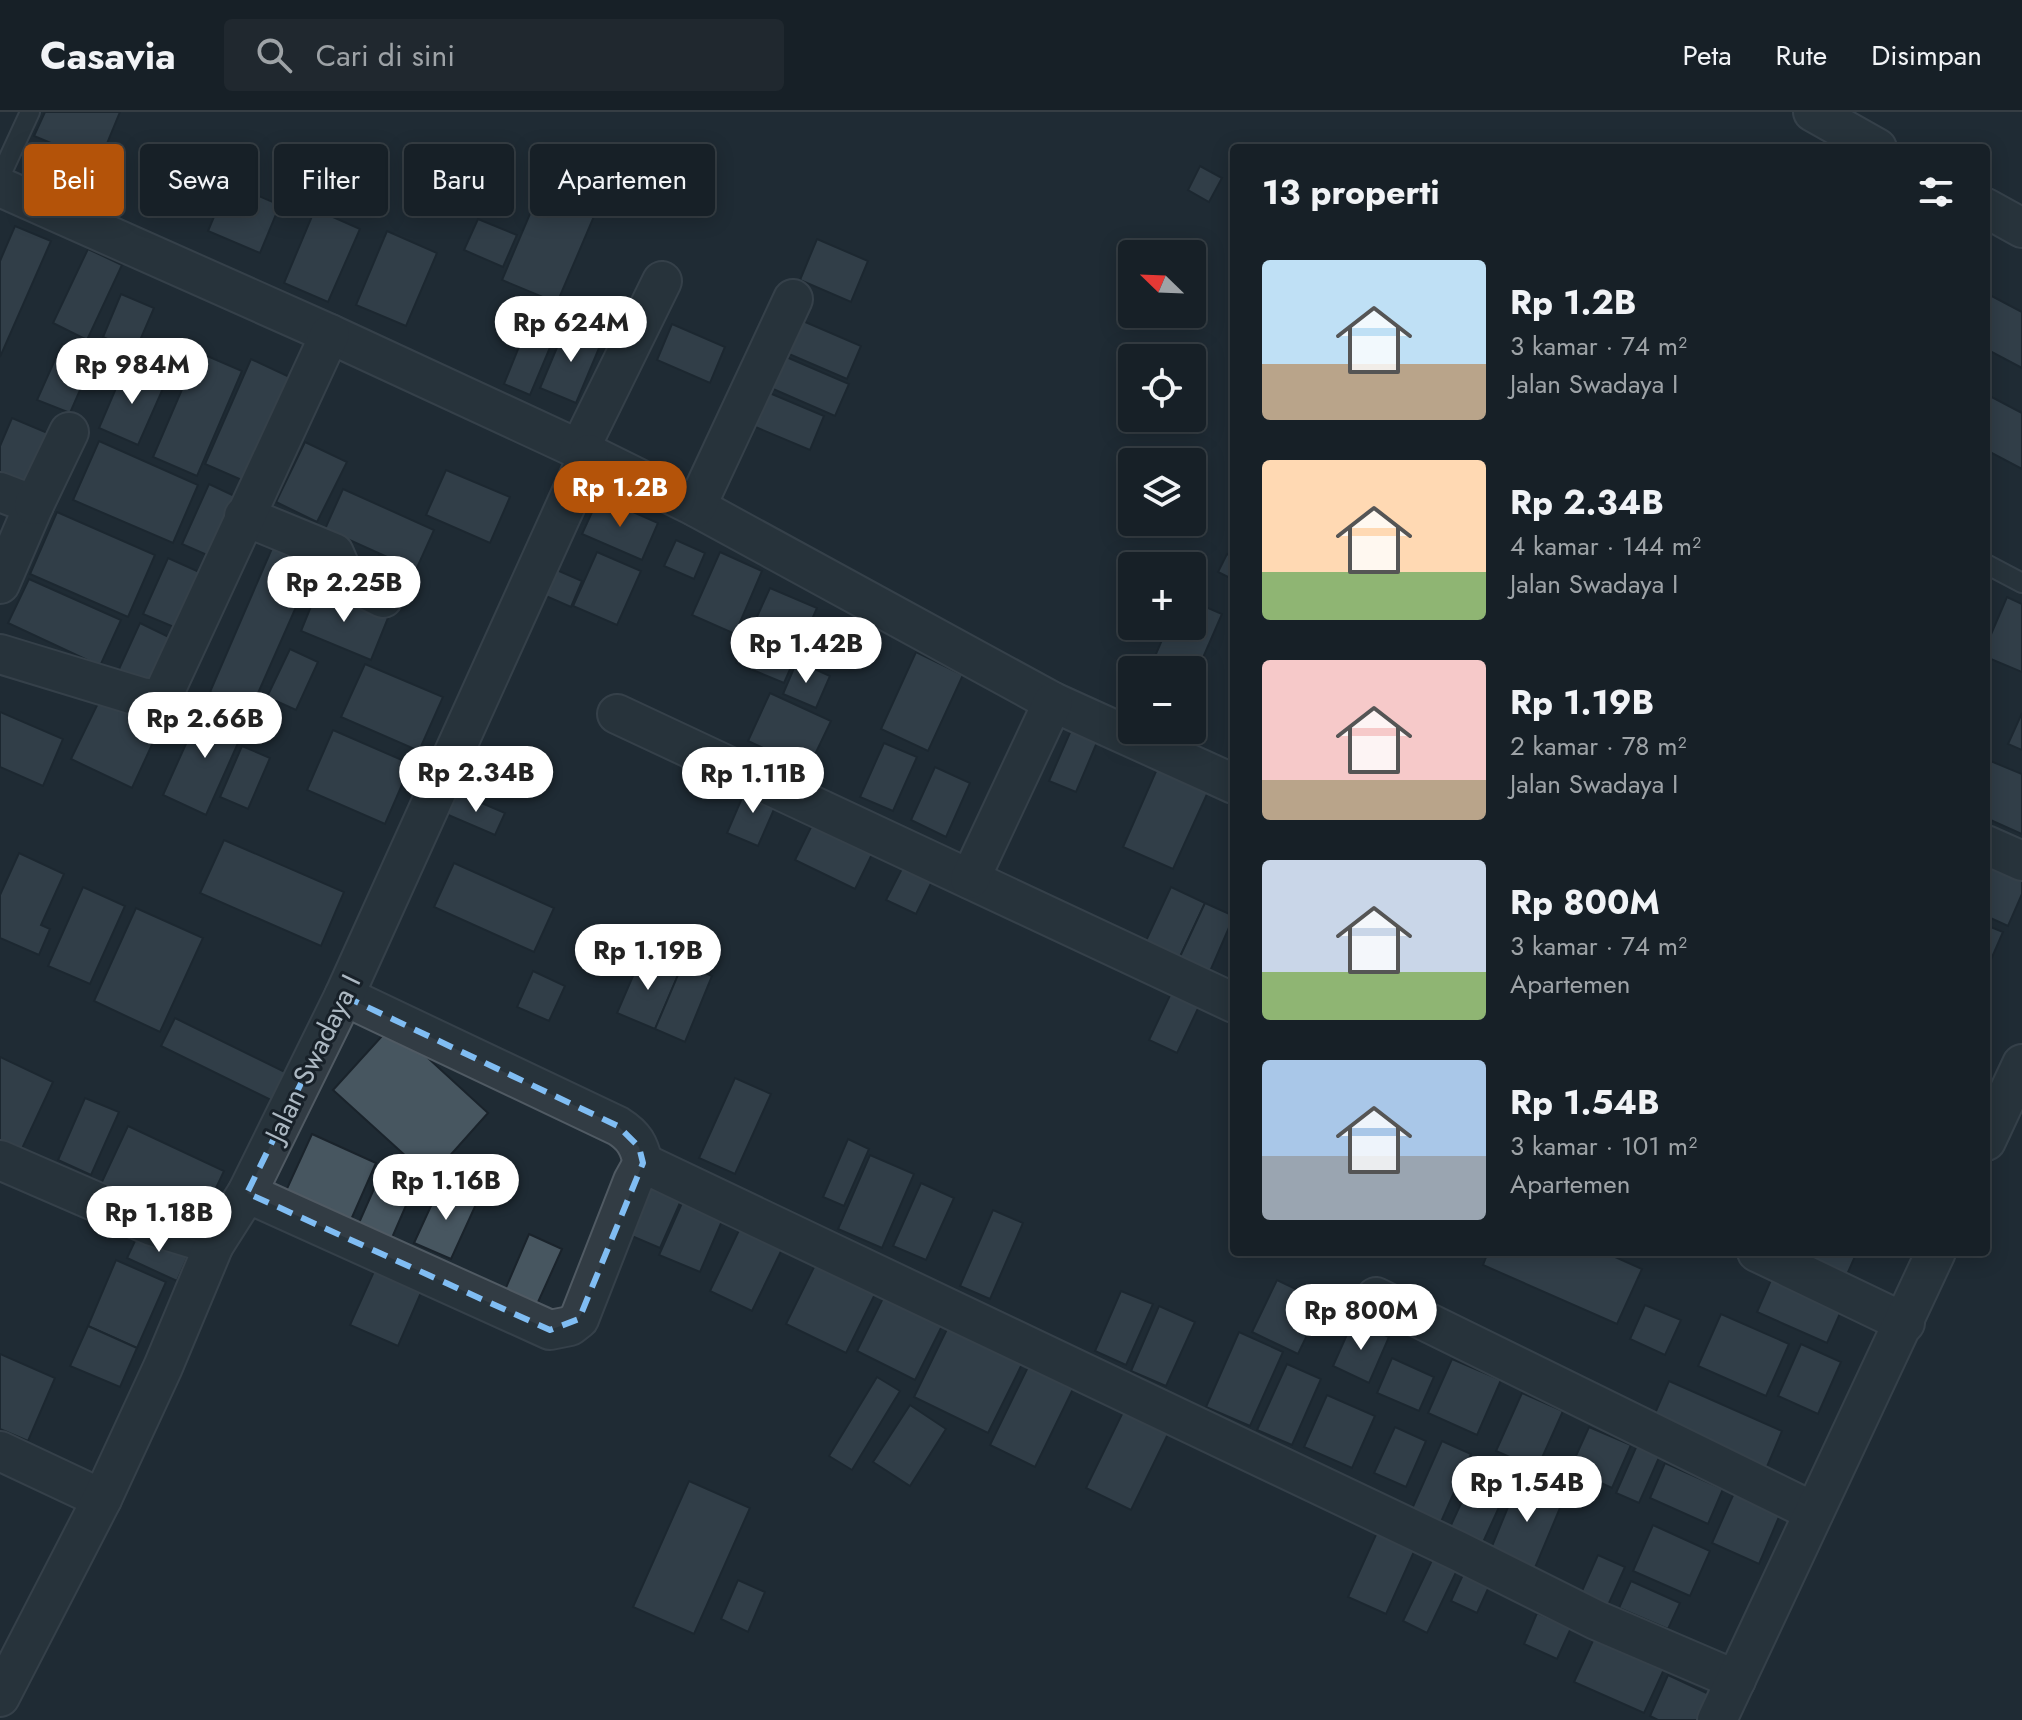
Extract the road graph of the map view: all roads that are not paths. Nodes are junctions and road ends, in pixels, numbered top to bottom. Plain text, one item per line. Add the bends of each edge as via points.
1 (30, 112) edge
2 (1813, 112) edge
3 (1870, 144) edge
4 (0, 177) edge
5 (0, 187) edge
6 (1990, 210) edge
7 (2022, 228) edge
8 (662, 281) dead end
9 (793, 299) dead end
10 (330, 334) junction
11 (69, 432) dead end
12 (584, 452) junction
13 (17, 498) edge
14 (696, 507) junction
15 (244, 516) junction
16 (1990, 566) edge
17 (2022, 583) edge
18 (0, 584) edge
19 (383, 598) dead end
20 (0, 654) edge
21 (1053, 702) junction
22 (617, 714) dead end
23 (1230, 782) edge
24 (1990, 847) edge
25 (2022, 861) edge
26 (970, 879) junction
27 (344, 996) junction
28 (1230, 1001) edge
29 (2022, 1064) edge
30 (1990, 1132) edge
31 (0, 1160) edge
32 (643, 1163) junction
33 (247, 1193) junction
34 (214, 1245) junction
35 (1765, 1256) edge
36 (1934, 1256) edge
37 (1376, 1297) dead end
38 (1905, 1323) junction
39 (0, 1451) edge
40 (102, 1499) junction
41 (1814, 1512) junction
42 (1736, 1680) junction
43 (0, 1697) edge
44 (1717, 1720) edge

1 - 4 lane
2 - 3 street
5 - 10 street
6 - 7 street
8 - 12 street, Jalan Swadaya I
9 - 14 street
10 - 12 street
10 - 15 street
11 - 13 street
12 - 14 street
12 - 27 street, Jalan Swadaya I
13 - 18 street
14 - 21 street
15 - 19 street via 334,553 350,582
15 - 20 street via 165,691 155,699
16 - 17 lane
21 - 23 street
21 - 26 street
22 - 26 street
24 - 25 street
26 - 28 street
27 - 32 street via 618,1126 634,1138
27 - 33 street, Jalan Swadaya I
29 - 30 street
31 - 34 street via 152,1226
32 - 33 street via 579,1319 550,1330
32 - 42 street via 1596,1620
33 - 34 street, Jalan Swadaya I
34 - 40 street, Jalan Swadaya I
35 - 38 street
36 - 38 street
37 - 41 street
38 - 41 street
39 - 40 street
40 - 43 street, Jalan Swadaya I
41 - 42 street
42 - 44 street

